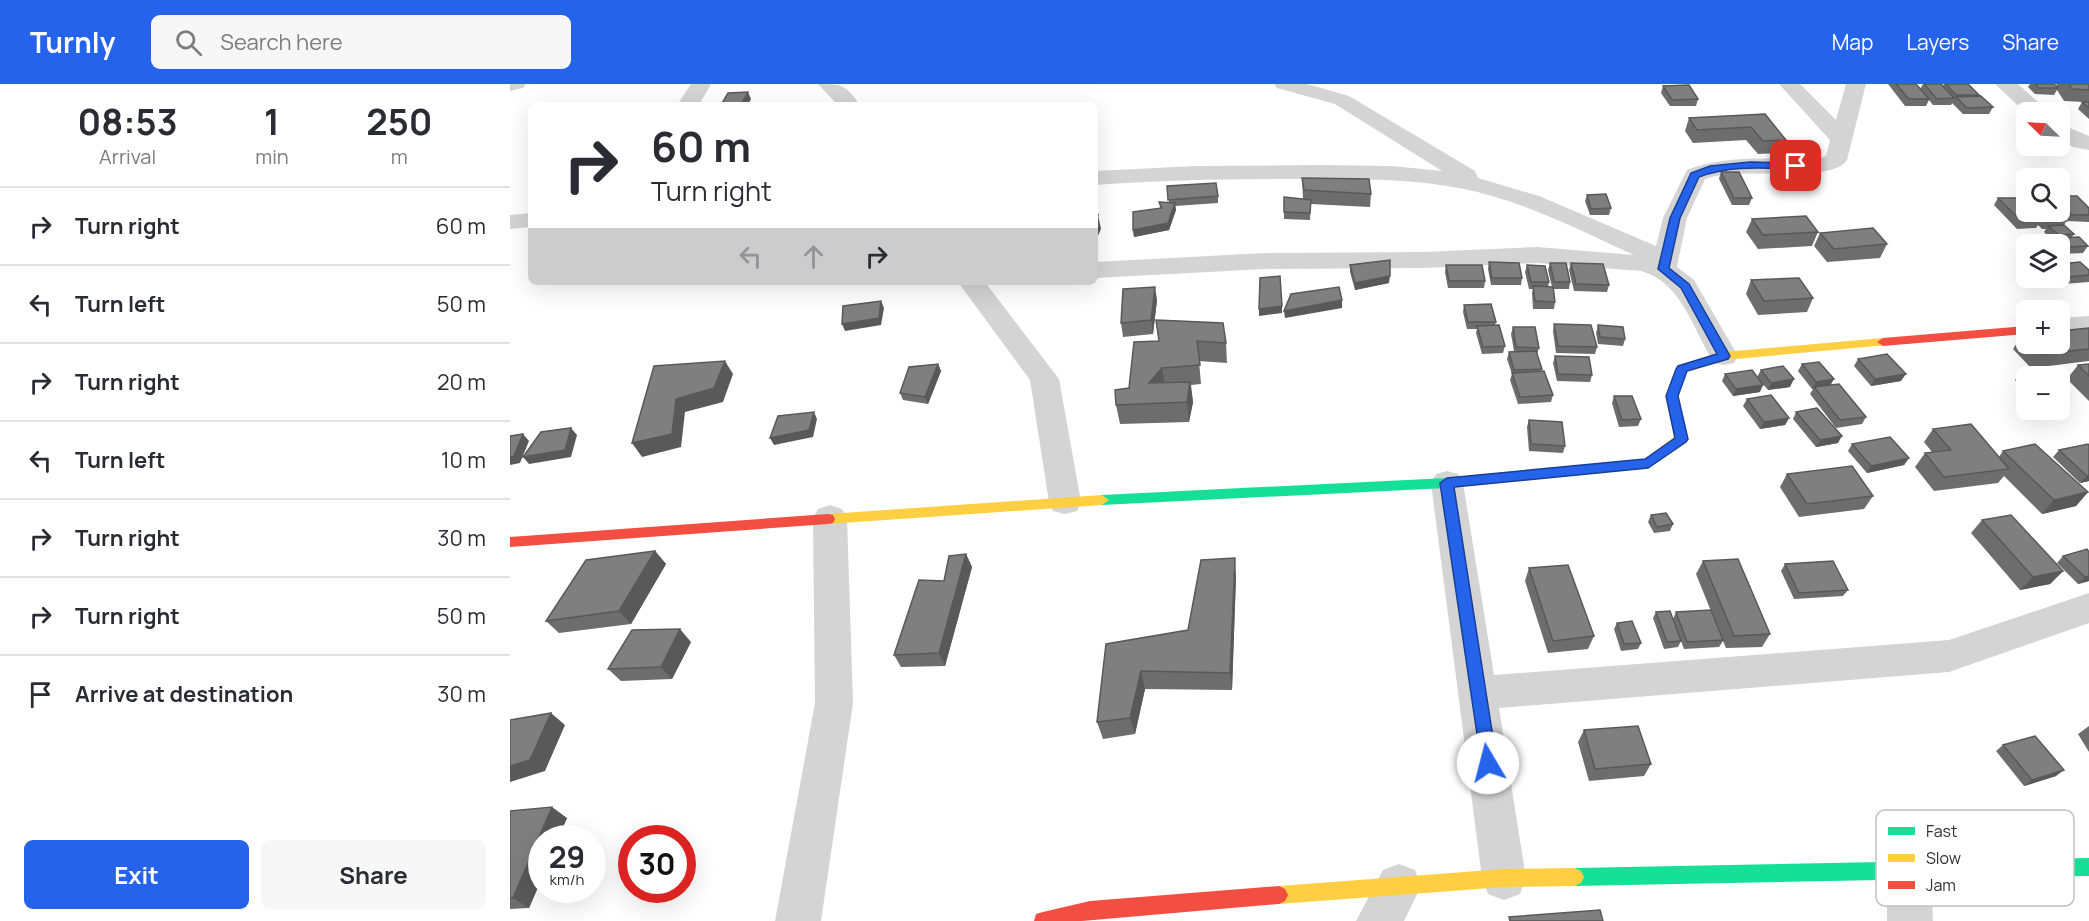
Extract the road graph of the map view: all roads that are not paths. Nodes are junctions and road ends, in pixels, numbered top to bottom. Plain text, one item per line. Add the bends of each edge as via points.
1 (516, 84) edge
2 (701, 84) edge
3 (828, 84) edge
4 (1284, 84) edge
5 (1789, 84) edge
6 (1856, 84) edge
7 (2005, 84) edge
8 (510, 85) edge
9 (690, 102) edge
10 (847, 102) edge
11 (2026, 102) edge
12 (2070, 136) edge
13 (1841, 139) junction
14 (2089, 143) edge
15 (1098, 178) edge
16 (1486, 187) junction
17 (1665, 264) junction
18 (1098, 270) edge
19 (973, 285) edge
20 (2089, 325) edge
21 (2070, 326) edge
22 (2016, 331) edge
23 (1724, 356) junction
24 (1447, 483) junction
25 (1065, 502) junction
26 (831, 518) junction
27 (510, 542) edge
28 (2089, 608) edge
29 (1479, 693) junction
30 (2074, 867) edge
31 (2089, 867) edge
32 (1876, 870) edge
33 (1504, 878) junction
34 (1389, 904) edge
35 (1910, 906) edge
36 (798, 921) edge
37 (1042, 921) edge
38 (1910, 921) edge

1 - 8 street
2 - 9 street
3 - 10 street
4 - 16 street via 1342,100
5 - 13 street
6 - 13 street
7 - 11 street
12 - 14 street
13 - 17 street via 1836,160 1819,167 1750,165 1710,169 1695,175 1675,218
15 - 16 street via 1164,172 1334,172 1422,175
16 - 17 street via 1562,215
17 - 18 street via 1537,255 1265,261
17 - 23 street via 1685,286
19 - 25 street via 1044,379
20 - 21 street
22 - 23 street
23 - 24 street via 1682,369 1672,396 1681,439 1648,463
24 - 25 street
24 - 29 street
25 - 26 street
26 - 27 street
26 - 36 street via 834,703
28 - 29 street via 1948,657
29 - 33 street
30 - 31 street
32 - 33 street
33 - 34 street
34 - 37 street via 1090,910
35 - 38 street

